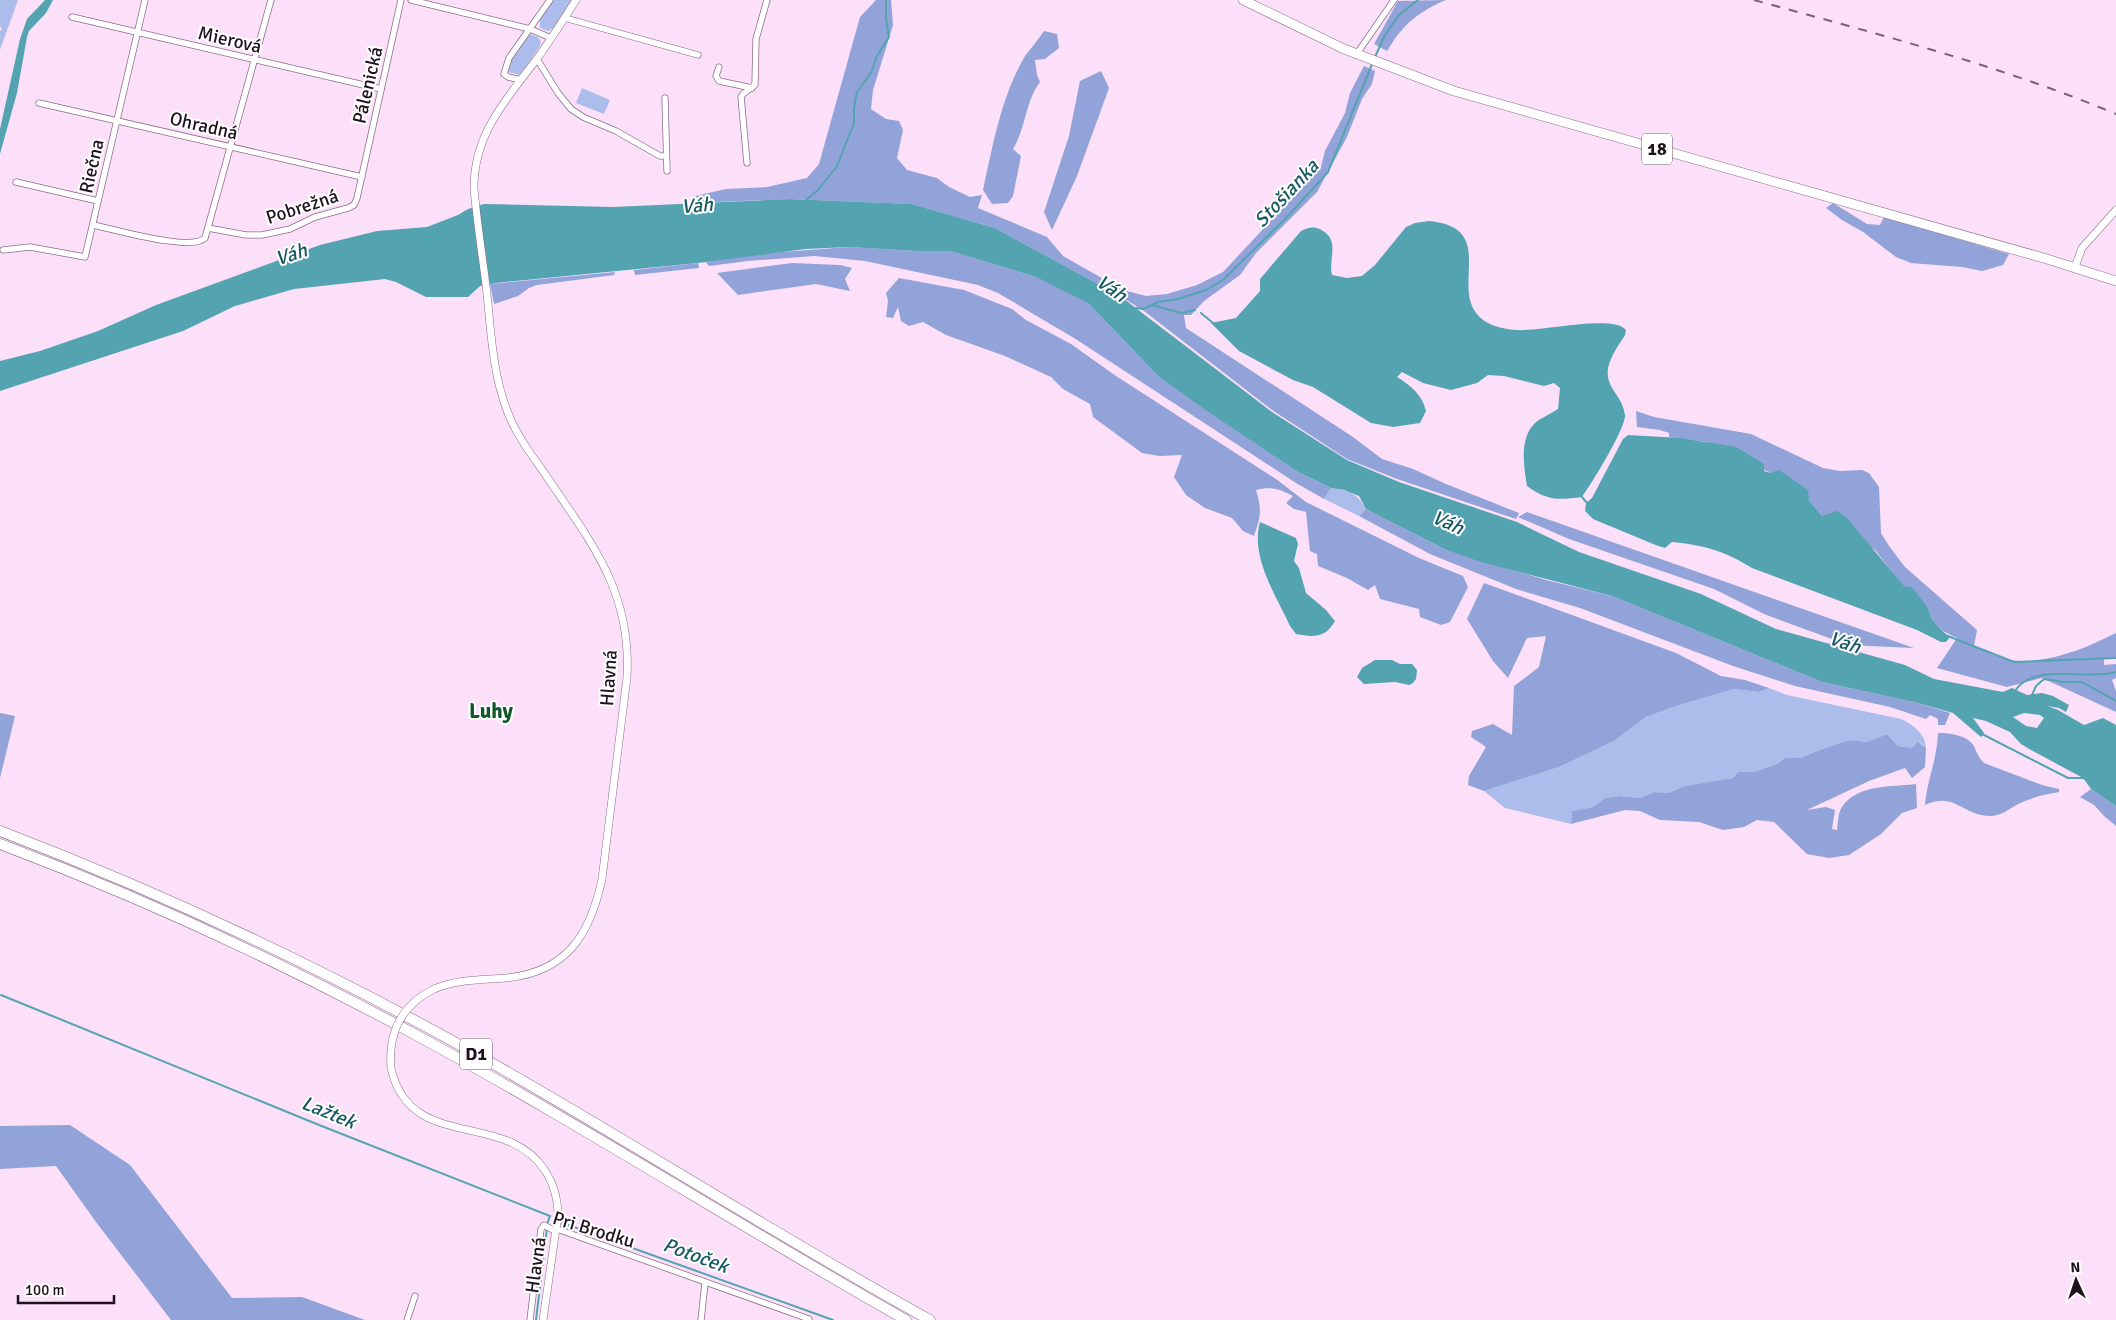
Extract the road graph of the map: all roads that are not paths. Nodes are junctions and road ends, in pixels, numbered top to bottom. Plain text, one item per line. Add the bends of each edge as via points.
1 (145, 0) edge
2 (271, 0) edge
3 (402, 0) edge
4 (411, 0) edge
5 (550, 0) edge
6 (576, 0) edge
7 (767, 0) edge
8 (1243, 0) edge
9 (1394, 0) edge
10 (72, 17) dead end
11 (565, 18) junction
12 (530, 29) junction
13 (137, 32) junction
14 (551, 38) junction
15 (698, 55) dead end
16 (1356, 55) junction
17 (537, 58) junction
18 (254, 60) junction
19 (719, 67) dead end
20 (521, 80) junction
21 (752, 88) junction
22 (381, 89) junction
23 (665, 98) dead end
24 (39, 103) dead end
25 (116, 121) junction
26 (230, 147) junction
27 (666, 156) junction
28 (747, 163) dead end
29 (667, 171) dead end
30 (362, 177) junction
31 (16, 182) dead end
32 (98, 200) junction
33 (2116, 210) edge
34 (92, 224) junction
35 (208, 228) junction
36 (3, 250) dead end
37 (2075, 267) junction
38 (2116, 281) edge
39 (0, 832) edge
40 (0, 844) edge
41 (555, 1228) junction
42 (705, 1282) junction
43 (415, 1296) dead end
44 (809, 1319) edge
45 (406, 1320) edge
46 (530, 1320) edge
47 (543, 1320) edge
48 (701, 1320) edge
49 (906, 1320) edge
50 (930, 1320) edge

1 - 13 street, Riečna
2 - 18 street
3 - 22 street, Pálenická
4 - 12 street
5 - 12 street
6 - 11 street, Hlavná
7 - 21 street via 756,39 755,85
8 - 16 main road, 18
9 - 16 street
10 - 13 street, Mierová
11 - 14 street, Hlavná
11 - 15 street
12 - 14 street
12 - 20 street via 504,68 508,77
13 - 18 street, Mierová
13 - 25 street, Riečna
14 - 17 street, Hlavná
16 - 37 main road, 18 via 1462,94
17 - 20 street, Hlavná
17 - 27 street via 571,109 660,156
18 - 22 street, Mierová
18 - 26 street
19 - 21 street via 716,76 719,81
20 - 41 street, Hlavná, bridge via 492,121 480,146 474,172 475,199 496,367 508,413 528,450 610,576 624,622 626,676 602,880 586,929 562,957 541,970 513,977 455,982 415,1000 399,1019 390,1045 390,1068 402,1096 417,1112 443,1125 504,1138 536,1158 553,1186 558,1215
21 - 28 street via 743,94 741,100
22 - 30 street, Pálenická
23 - 27 street
24 - 25 street, Ohradná
25 - 26 street, Ohradná
25 - 32 street, Riečna
26 - 30 street, Ohradná
26 - 35 street
27 - 29 street
30 - 35 street, Pobrežná via 354,204 290,229 250,236
31 - 32 street
32 - 34 street, Riečna
33 - 37 street via 2082,248
34 - 35 street via 192,244 204,240
34 - 36 street, Riečna via 85,257 30,247
37 - 38 main road, 18
39 - 50 highway, D1 via 198,912 370,997 539,1091
40 - 49 highway, D1 via 199,926 365,1008 525,1097
41 - 42 street, Pri Brodku
41 - 46 street, Pri Brodku via 544,1226 541,1229
41 - 47 street, Hlavná
42 - 44 street, Pri Brodku
42 - 48 street
43 - 45 street

